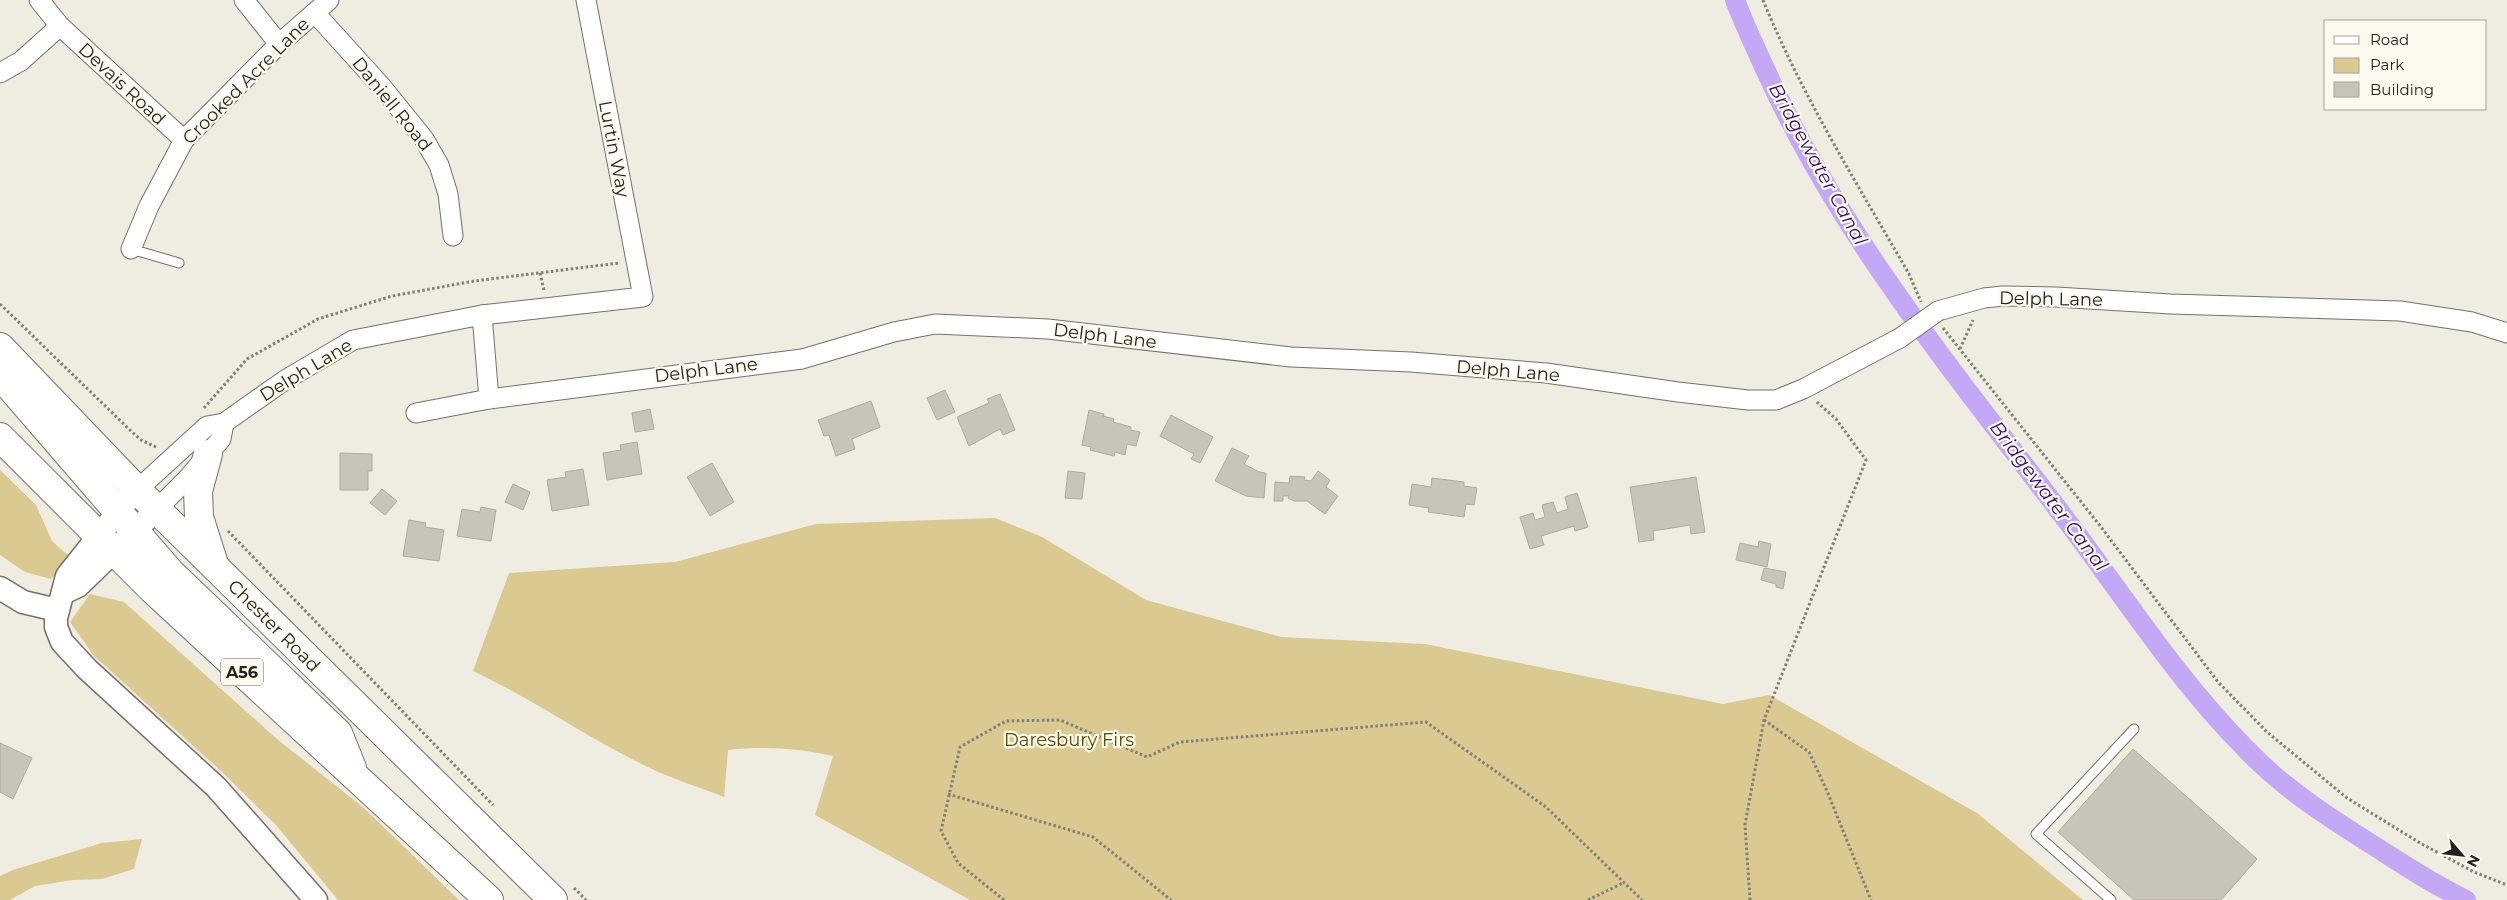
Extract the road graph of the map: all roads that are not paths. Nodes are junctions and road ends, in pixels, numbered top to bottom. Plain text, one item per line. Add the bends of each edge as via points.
1 (39, 0) edge
2 (244, 0) edge
3 (329, 0) edge
4 (586, 0) edge
5 (315, 13) junction
6 (60, 26) junction
7 (279, 44) junction
8 (0, 73) edge
9 (184, 140) junction
10 (453, 236) dead end
11 (131, 249) joint
12 (179, 263) dead end
13 (643, 297) joint
14 (482, 315) junction
15 (2507, 333) edge
16 (0, 347) edge
17 (0, 375) edge
18 (489, 400) junction
19 (416, 412) dead end
20 (224, 423) junction
21 (0, 438) edge
22 (208, 454) junction
23 (137, 490) junction
24 (157, 509) junction
25 (127, 520) junction
26 (105, 544) junction
27 (215, 566) junction
28 (0, 588) edge
29 (60, 601) junction
30 (2134, 729) dead end
31 (354, 774) junction
32 (562, 893) edge
33 (316, 900) edge
34 (489, 900) edge
35 (2111, 900) edge

1 - 6 street, Devais Road
2 - 7 street
3 - 5 street, Crooked Acre Lane
4 - 13 street, Lurtin Way
5 - 7 street, Crooked Acre Lane
5 - 10 street, Daniell Road via 424,139 439,165 448,194
6 - 8 street via 21,61
6 - 9 street, Devais Road
7 - 9 street, Crooked Acre Lane
9 - 11 street, Crooked Acre Lane via 149,206
11 - 12 lane
13 - 14 street, Delph Lane
14 - 18 street
14 - 20 street, Delph Lane via 353,340 285,380
15 - 18 street, Delph Lane, bridge via 2472,322 2400,311 2003,296 1984,298 1935,315 1900,338 1804,390 1776,400 1748,400 1546,373 1411,362 1291,357 1048,329 935,324 802,358
16 - 23 highway, Chester Road
17 - 25 highway
18 - 19 street, Delph Lane
20 - 22 street, Delph Lane via 221,438
20 - 23 street, Delph Lane via 207,426
21 - 26 highway, A56
22 - 24 street, Delph Lane
22 - 27 highway via 198,491 199,517
23 - 24 highway, Chester Road
23 - 25 street, Delph Lane
24 - 25 street, Delph Lane
24 - 27 highway, Chester Road
25 - 26 street, Delph Lane
25 - 31 highway via 170,572 338,733
26 - 29 street, Delph Lane via 78,586
26 - 31 highway, A56
27 - 32 highway, Chester Road
28 - 29 street via 23,602
29 - 33 street via 56,627 66,648 216,787
30 - 35 lane via 2036,834
31 - 34 highway, A56

